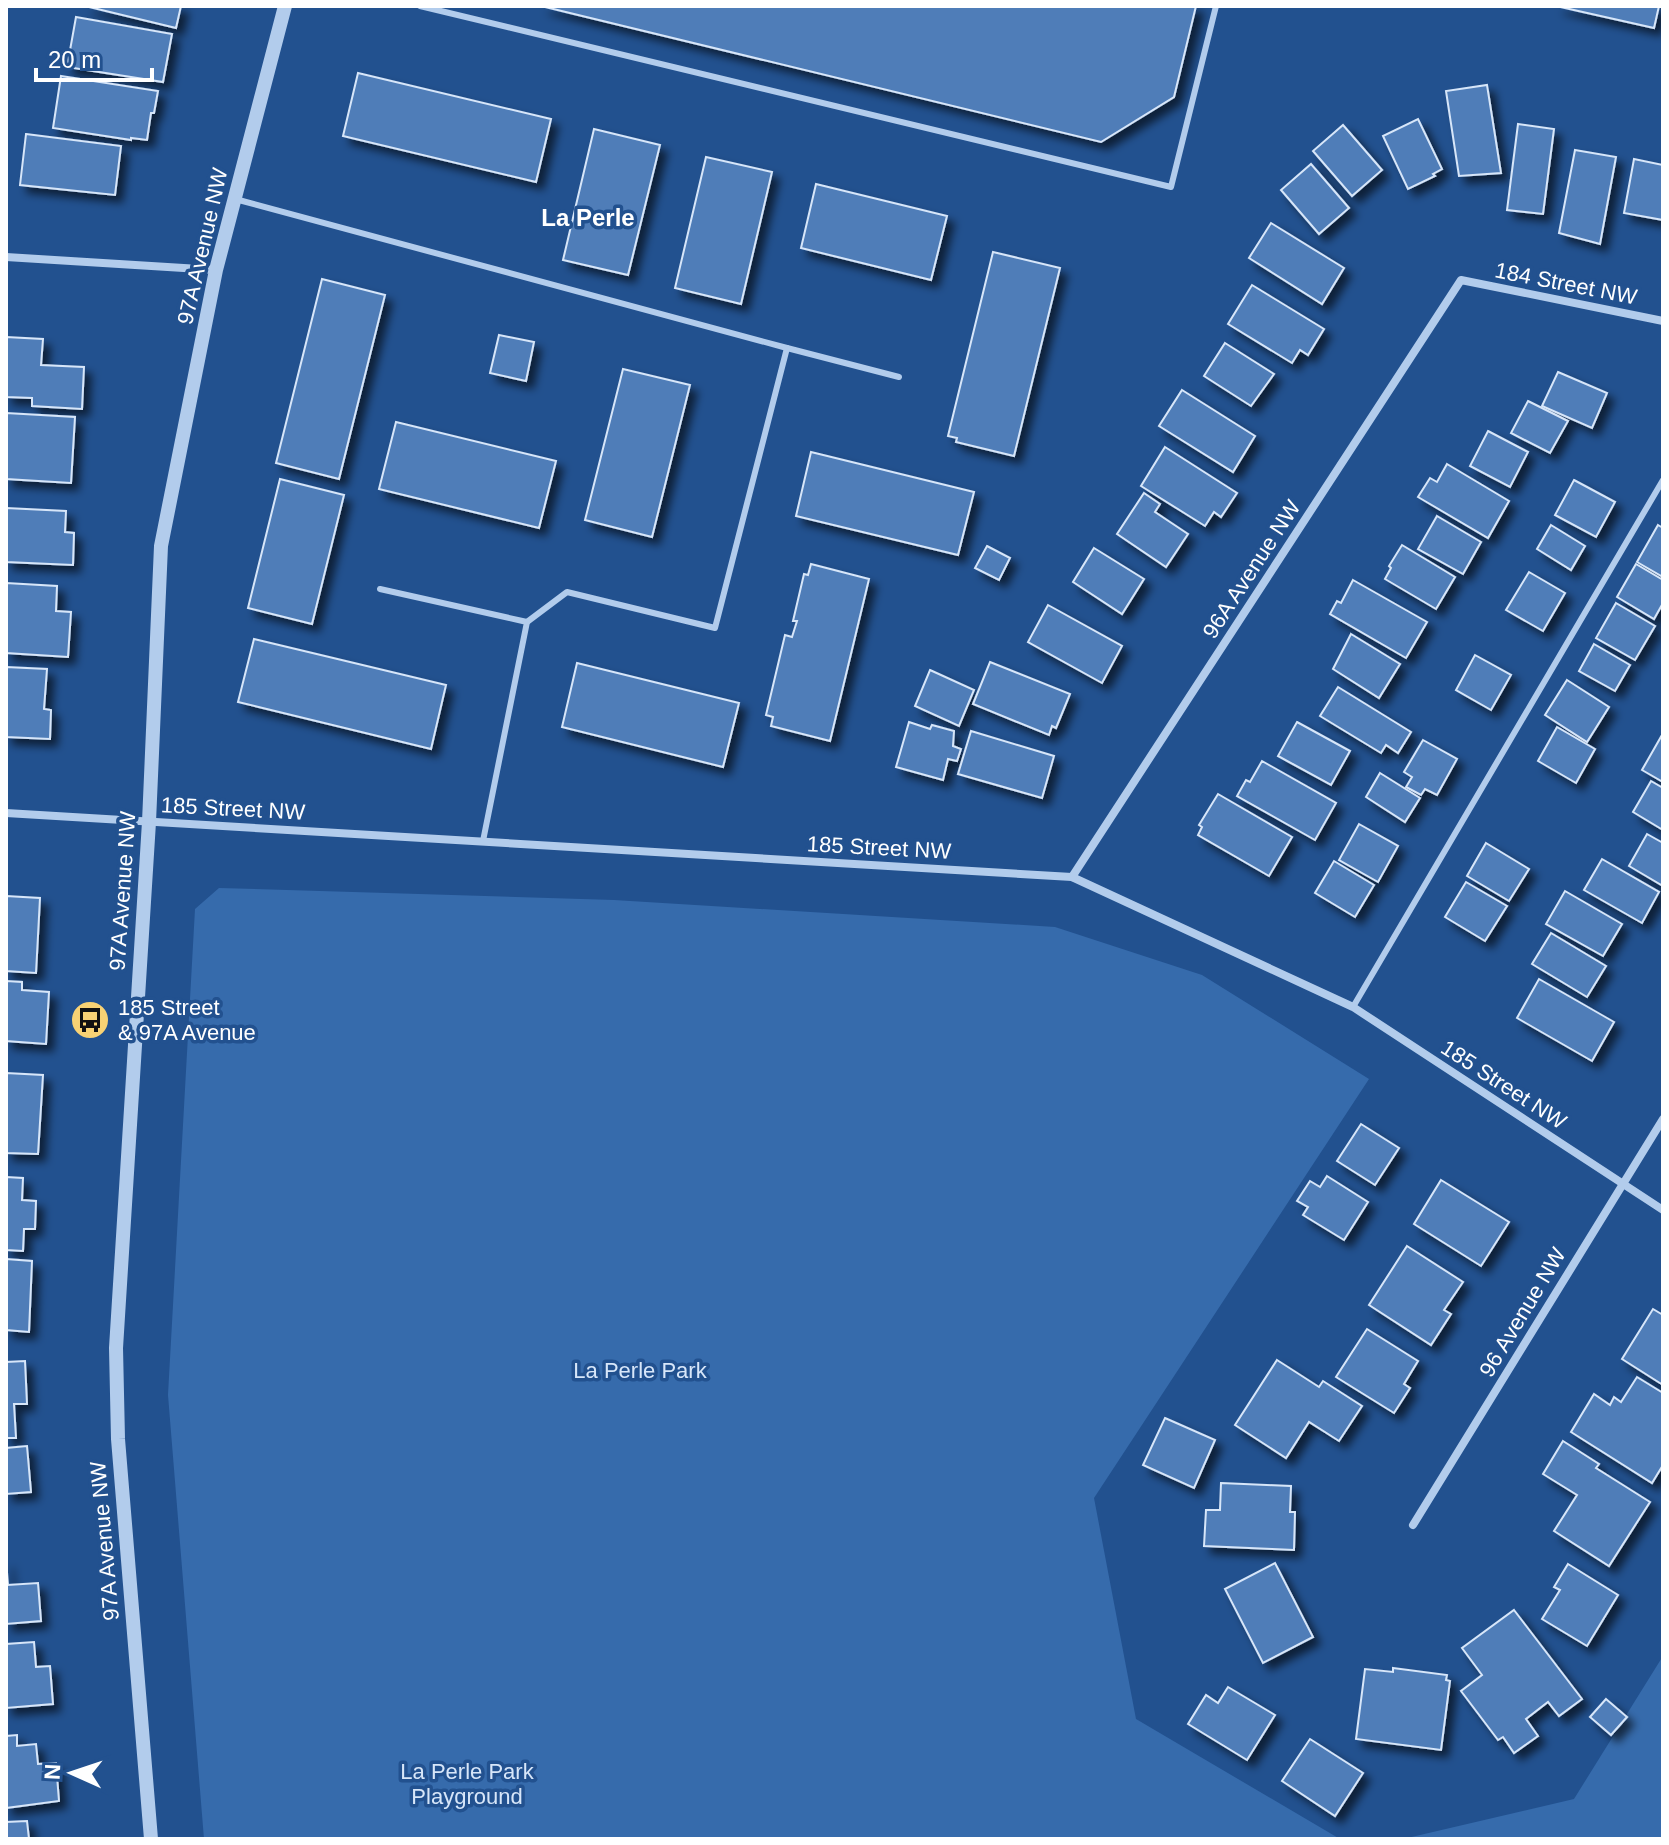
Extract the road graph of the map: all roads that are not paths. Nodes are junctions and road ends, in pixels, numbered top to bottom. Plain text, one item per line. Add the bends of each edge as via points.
1 (285, 6) edge
2 (420, 6) edge
3 (1216, 6) edge
4 (235, 199) junction
5 (6, 257) edge
6 (216, 270) junction
7 (1461, 280) joint
8 (1663, 321) edge
9 (787, 348) junction
10 (899, 377) dead end
11 (1663, 480) edge
12 (380, 589) dead end
13 (527, 622) junction
14 (6, 813) edge
15 (149, 822) junction
16 (483, 841) junction
17 (1072, 877) junction
18 (1353, 1007) junction
19 (1663, 1119) edge
20 (1622, 1183) junction
21 (1663, 1210) edge
22 (1413, 1525) dead end
23 (151, 1839) edge

1 - 4 street, 97A Avenue NW
2 - 3 lane via 1171,187
4 - 6 street, 97A Avenue NW
4 - 9 lane
5 - 6 street
6 - 15 street, 97A Avenue NW via 161,546
7 - 8 street, 184 Street NW
7 - 17 street, 96A Avenue NW
9 - 10 lane
9 - 13 lane via 715,628 567,592
11 - 18 lane
12 - 13 lane
13 - 16 lane
14 - 15 street, 185 Street NW
15 - 16 street, 185 Street NW
15 - 23 street, 97A Avenue NW via 116,1348 118,1439
16 - 17 street, 185 Street NW
17 - 18 street, 185 Street NW
18 - 20 street, 185 Street NW
19 - 20 street, 96 Avenue NW
20 - 21 street, 185 Street NW
20 - 22 street, 96 Avenue NW

